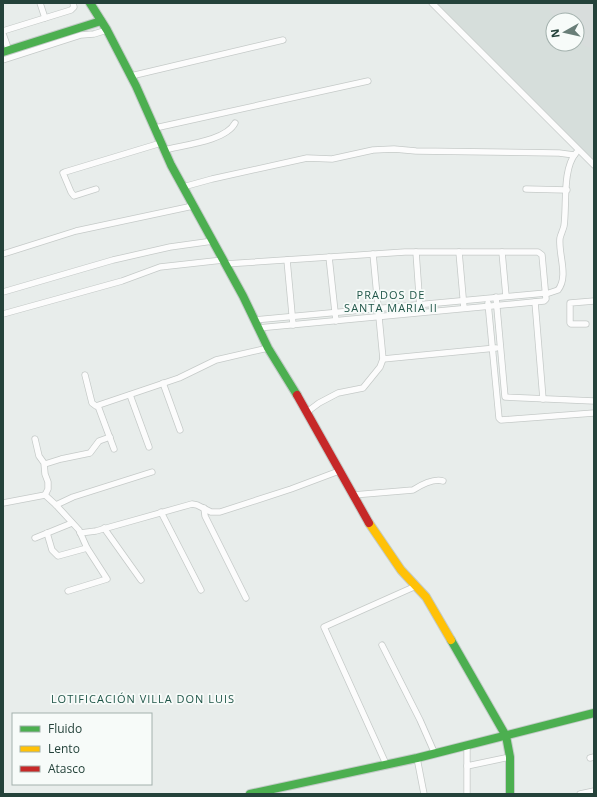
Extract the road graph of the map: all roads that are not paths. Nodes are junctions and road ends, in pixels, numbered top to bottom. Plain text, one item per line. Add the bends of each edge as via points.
1 (40, 3) edge
2 (73, 3) edge
3 (90, 3) edge
4 (432, 3) edge
5 (44, 18) junction
6 (101, 21) junction
7 (107, 30) junction
8 (3, 32) edge
9 (283, 40) dead end
10 (5, 49) edge
11 (3, 60) edge
12 (131, 76) junction
13 (368, 81) dead end
14 (235, 123) dead end
15 (155, 128) junction
16 (163, 146) junction
17 (580, 150) junction
18 (574, 155) junction
19 (594, 165) edge
20 (183, 187) junction
21 (96, 189) dead end
22 (526, 189) dead end
23 (567, 190) junction
24 (193, 206) junction
25 (213, 241) junction
26 (416, 252) junction
27 (459, 252) junction
28 (502, 252) junction
29 (3, 254) edge
30 (373, 254) junction
31 (329, 257) junction
32 (287, 260) junction
33 (224, 262) junction
34 (3, 292) edge
35 (506, 296) junction
36 (546, 296) junction
37 (496, 297) junction
38 (488, 298) junction
39 (464, 300) junction
40 (594, 301) edge
41 (535, 302) junction
42 (420, 304) junction
43 (496, 305) junction
44 (489, 306) junction
45 (378, 308) junction
46 (464, 308) junction
47 (335, 312) junction
48 (421, 312) junction
49 (3, 314) edge
50 (293, 317) junction
51 (379, 317) junction
52 (336, 321) junction
53 (256, 324) junction
54 (586, 324) dead end
55 (293, 325) junction
56 (268, 348) junction
57 (493, 348) junction
58 (500, 348) junction
59 (383, 358) junction
60 (86, 375) dead end
61 (163, 383) junction
62 (130, 395) junction
63 (543, 399) junction
64 (594, 401) edge
65 (98, 406) junction
66 (307, 412) junction
67 (594, 413) edge
68 (180, 430) dead end
69 (110, 437) junction
70 (35, 439) dead end
71 (149, 448) dead end
72 (114, 449) dead end
73 (45, 464) junction
74 (339, 471) junction
75 (152, 472) dead end
76 (443, 481) dead end
77 (45, 495) junction
78 (353, 495) junction
79 (3, 502) edge
80 (56, 505) junction
81 (204, 508) junction
82 (160, 512) junction
83 (72, 523) junction
84 (104, 528) junction
85 (47, 533) junction
86 (80, 533) junction
87 (35, 538) dead end
88 (87, 548) junction
89 (141, 580) dead end
90 (416, 586) junction
91 (201, 590) dead end
92 (68, 591) dead end
93 (246, 598) dead end
94 (382, 644) dead end
95 (594, 713) edge
96 (506, 736) junction
97 (467, 746) junction
98 (435, 754) junction
99 (510, 757) junction
100 (417, 758) junction
101 (386, 764) junction
102 (467, 766) junction
103 (594, 791) edge
104 (250, 794) edge
105 (424, 794) edge
106 (467, 794) edge
107 (510, 794) edge
108 (580, 794) edge

1 - 5 street
2 - 5 street via 72,9
3 - 6 street
4 - 17 street
5 - 8 street
6 - 7 street
6 - 10 street
7 - 11 street via 81,35
7 - 12 street
8 - 10 street
9 - 12 street
12 - 15 street
13 - 15 street
14 - 16 street via 219,137
15 - 16 street
16 - 20 street
16 - 21 street via 63,173 74,196
17 - 18 street
17 - 19 street
18 - 20 street via 553,152 373,150 332,159 307,158
18 - 23 street via 568,171
20 - 24 street
22 - 23 street
23 - 36 street via 564,227 560,238 562,280 558,290
24 - 25 street
24 - 29 street via 76,231
25 - 33 street
25 - 34 street via 170,247 113,260
26 - 27 street
26 - 30 street
26 - 42 street
27 - 28 street
27 - 39 street
28 - 35 street
28 - 36 street via 541,253
30 - 31 street
30 - 45 street
31 - 32 street
31 - 47 street
32 - 33 street
32 - 50 street
33 - 49 street via 160,267 122,281
33 - 53 street
35 - 36 street
35 - 37 street
36 - 41 street
37 - 38 street
37 - 43 street
38 - 39 street
38 - 44 street
39 - 42 street
39 - 46 street
40 - 54 street via 572,302 569,306 570,323
41 - 43 street
41 - 63 street
42 - 45 street
42 - 48 street
43 - 44 street
43 - 58 street
44 - 46 street
44 - 57 street
45 - 47 street
45 - 51 street
46 - 48 street
47 - 50 street
47 - 52 street
48 - 51 street
50 - 53 street
50 - 55 street
51 - 52 street
51 - 59 street
52 - 55 street
53 - 55 street
53 - 56 street
56 - 61 street via 216,360
56 - 66 street
57 - 58 street
57 - 59 street
57 - 67 street via 501,420
58 - 63 street via 505,397
59 - 66 street via 380,367 363,388 338,393
60 - 65 street via 92,403
61 - 62 street
61 - 68 street
62 - 65 street
62 - 71 street
63 - 64 street
65 - 69 street
66 - 74 street
69 - 72 street
69 - 73 street via 99,441 90,453
70 - 73 street via 39,456
73 - 77 street via 48,486
74 - 78 street
74 - 81 street via 223,511 211,512
75 - 80 street via 73,497
76 - 78 street via 436,480 413,490
77 - 79 street
77 - 80 street
78 - 90 street via 384,547
80 - 83 street
81 - 82 street via 192,504
81 - 93 street via 205,516
82 - 84 street
82 - 91 street
83 - 85 street
83 - 86 street
84 - 86 street
84 - 89 street
85 - 87 street
85 - 88 street via 52,550 58,556
86 - 88 street
88 - 92 street via 107,578
90 - 96 street via 431,605
90 - 101 street via 324,627
94 - 98 street
95 - 96 street
96 - 97 street
96 - 99 street
97 - 98 street
97 - 102 street
98 - 100 street
99 - 102 street
99 - 107 street
100 - 101 street
100 - 105 street
101 - 104 street
102 - 106 street
103 - 108 street

